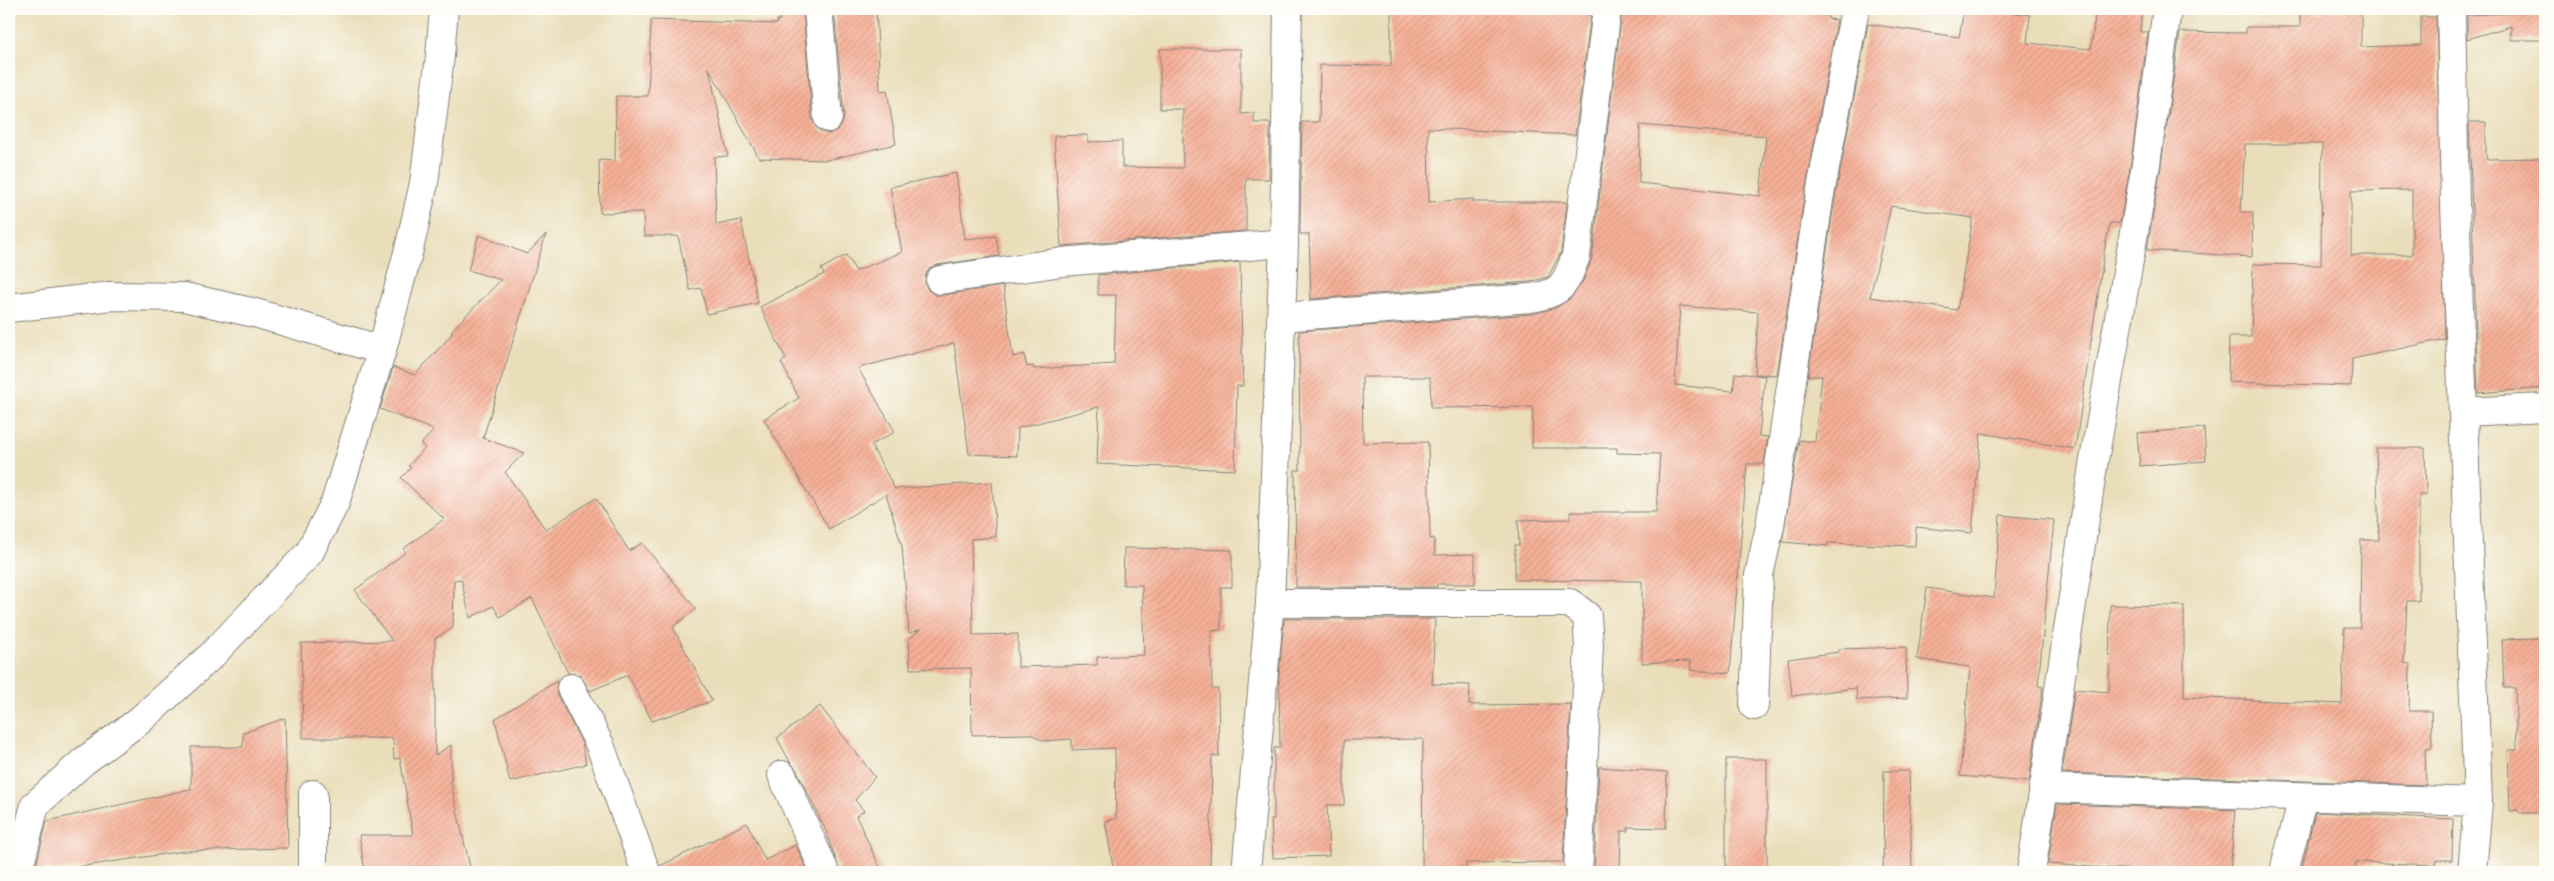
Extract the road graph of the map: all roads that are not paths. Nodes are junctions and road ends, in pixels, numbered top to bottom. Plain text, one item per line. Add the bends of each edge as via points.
1 (444, 9) edge
2 (818, 9) edge
3 (1288, 9) edge
4 (1607, 9) edge
5 (1855, 9) edge
6 (2167, 9) edge
7 (2451, 9) edge
8 (828, 118) dead end
9 (1284, 243) junction
10 (940, 280) dead end
11 (9, 308) edge
12 (1282, 317) junction
13 (382, 350) junction
14 (2545, 408) edge
15 (2463, 412) junction
16 (1270, 603) junction
17 (571, 688) dead end
18 (1754, 706) dead end
19 (782, 775) dead end
20 (2043, 788) junction
21 (313, 794) dead end
22 (2303, 797) junction
23 (2478, 802) junction
24 (18, 872) edge
25 (313, 872) edge
26 (646, 872) edge
27 (825, 872) edge
28 (1246, 872) edge
29 (1578, 872) edge
30 (2030, 872) edge
31 (2284, 872) edge
32 (2472, 872) edge

1 - 13 street via 424,183
2 - 8 street
3 - 9 street
4 - 12 street via 1576,256 1566,281 1551,295 1531,298
5 - 18 street via 1819,200 1760,575
6 - 20 street via 2146,164 2093,466
7 - 15 street
9 - 10 street via 1062,262
9 - 12 street
11 - 13 street via 111,296 184,297 255,313
12 - 16 street
13 - 24 street via 335,503 310,553 211,656 35,805
14 - 15 street
15 - 23 street
16 - 28 street
16 - 29 street via 1570,603 1587,616 1589,646
17 - 26 street via 600,745
19 - 27 street
20 - 22 street
20 - 30 street
21 - 25 street
22 - 23 street
22 - 31 street
23 - 32 street

